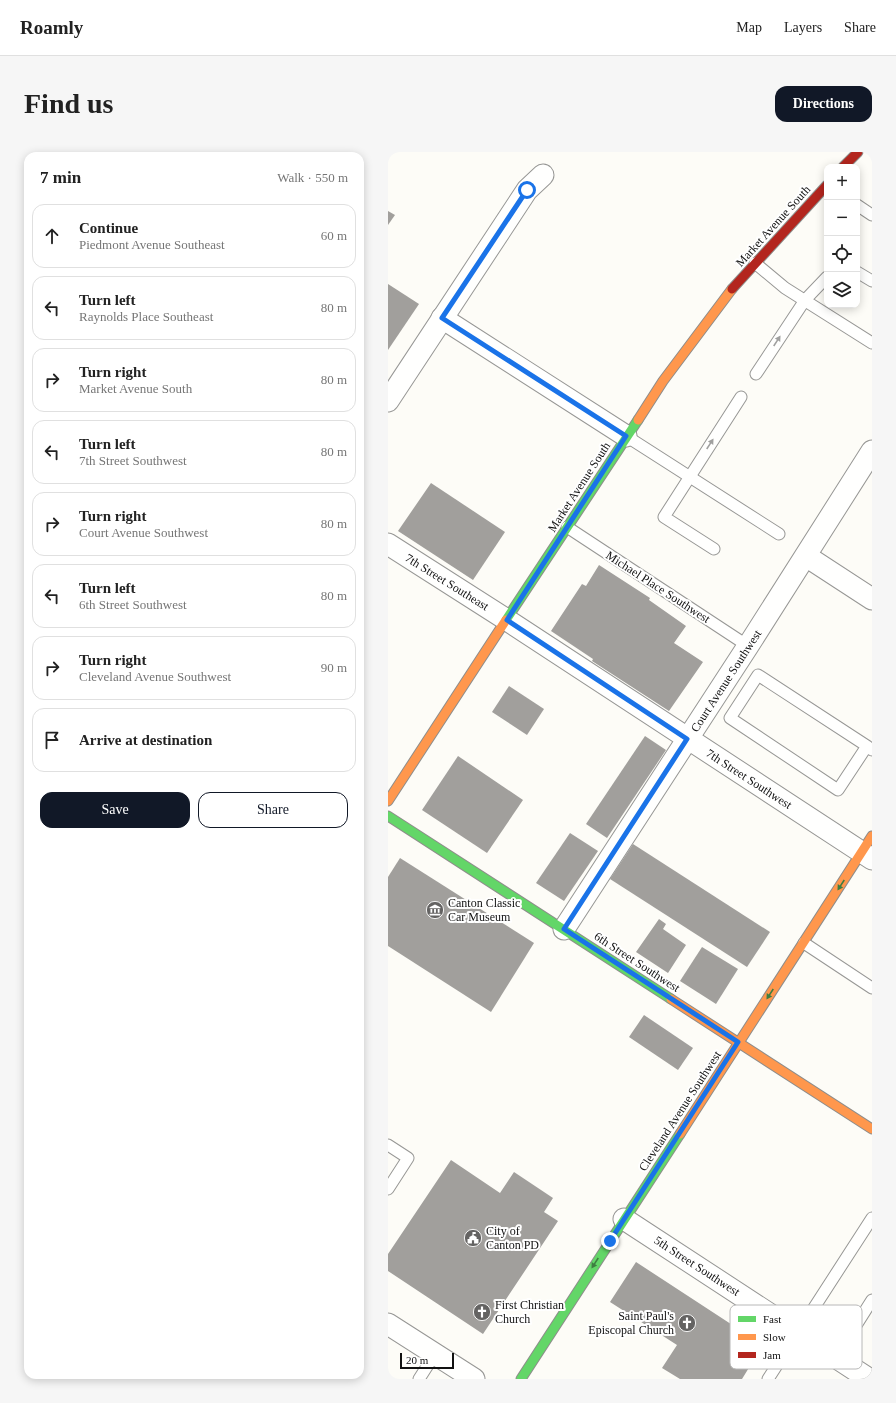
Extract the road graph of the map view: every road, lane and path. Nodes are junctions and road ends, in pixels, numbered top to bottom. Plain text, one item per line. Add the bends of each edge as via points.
1 (858, 152) edge
2 (847, 164) edge
3 (544, 175) dead end
4 (824, 187) edge
5 (860, 207) edge
6 (872, 215) edge
7 (755, 263) junction
8 (860, 274) edge
9 (824, 280) edge
10 (872, 281) edge
11 (804, 300) junction
12 (442, 318) junction
13 (872, 342) edge
14 (756, 374) dead end
15 (741, 397) dead end
16 (388, 401) edge
17 (626, 436) junction
18 (869, 461) edge
19 (689, 476) junction
20 (568, 527) junction
21 (779, 534) dead end
22 (388, 544) edge
23 (714, 549) dead end
24 (806, 556) junction
25 (872, 599) edge
26 (507, 620) junction
27 (748, 646) junction
28 (687, 739) junction
29 (870, 748) edge
30 (388, 801) edge
31 (388, 816) edge
32 (869, 849) edge
33 (564, 929) junction
34 (804, 942) junction
35 (872, 988) edge
36 (738, 1042) junction
37 (872, 1130) edge
38 (388, 1144) edge
39 (388, 1189) edge
40 (872, 1218) edge
41 (624, 1219) junction
42 (872, 1300) edge
43 (756, 1305) edge
44 (816, 1305) edge
45 (862, 1316) edge
46 (388, 1324) edge
47 (435, 1354) junction
48 (774, 1369) edge
49 (855, 1369) edge
50 (419, 1379) edge
51 (474, 1379) edge
52 (521, 1379) edge
53 (768, 1379) edge
54 (870, 1379) edge

1 - 2 street
3 - 12 street via 527,190
4 - 7 street, Market Avenue South
5 - 6 lane
7 - 11 lane
7 - 17 street, Market Avenue South via 702,326
8 - 10 lane
9 - 11 lane
11 - 13 lane
14 -> 11 lane
12 - 16 street
12 - 17 street
19 -> 15 lane
17 - 19 lane
17 - 20 street, Market Avenue South
18 - 24 street, Court Avenue Southwest
19 - 21 lane
19 - 23 lane via 664,516
20 - 26 street, Market Avenue South
20 - 27 lane, Michael Place Southwest
22 - 26 street, 7th Street Southeast
24 - 25 street
24 - 27 street, Court Avenue Southwest
26 - 28 street, 7th Street Southwest
26 - 30 street, Market Avenue South
27 - 28 street, Court Avenue Southwest
28 - 32 street, 7th Street Southwest
28 - 33 street, Court Avenue Southwest
29 - 29 lane via 758,675 730,718 838,790
31 - 33 street, 6th Street Southwest
32 -> 34 street, Cleveland Avenue Southwest
33 - 36 street, 6th Street Southwest
34 - 35 lane
34 -> 36 street, Cleveland Avenue Southwest
36 - 37 street, 6th Street Southwest
36 - 41 street, Cleveland Avenue Southwest
38 - 39 lane via 408,1158
40 - 44 lane
41 - 43 street, 5th Street Southwest
41 -> 52 street, Cleveland Avenue Southwest
42 - 45 lane
46 - 47 street
47 - 50 lane
47 - 51 street
48 - 53 lane
49 - 54 street, 5th Street Southwest

